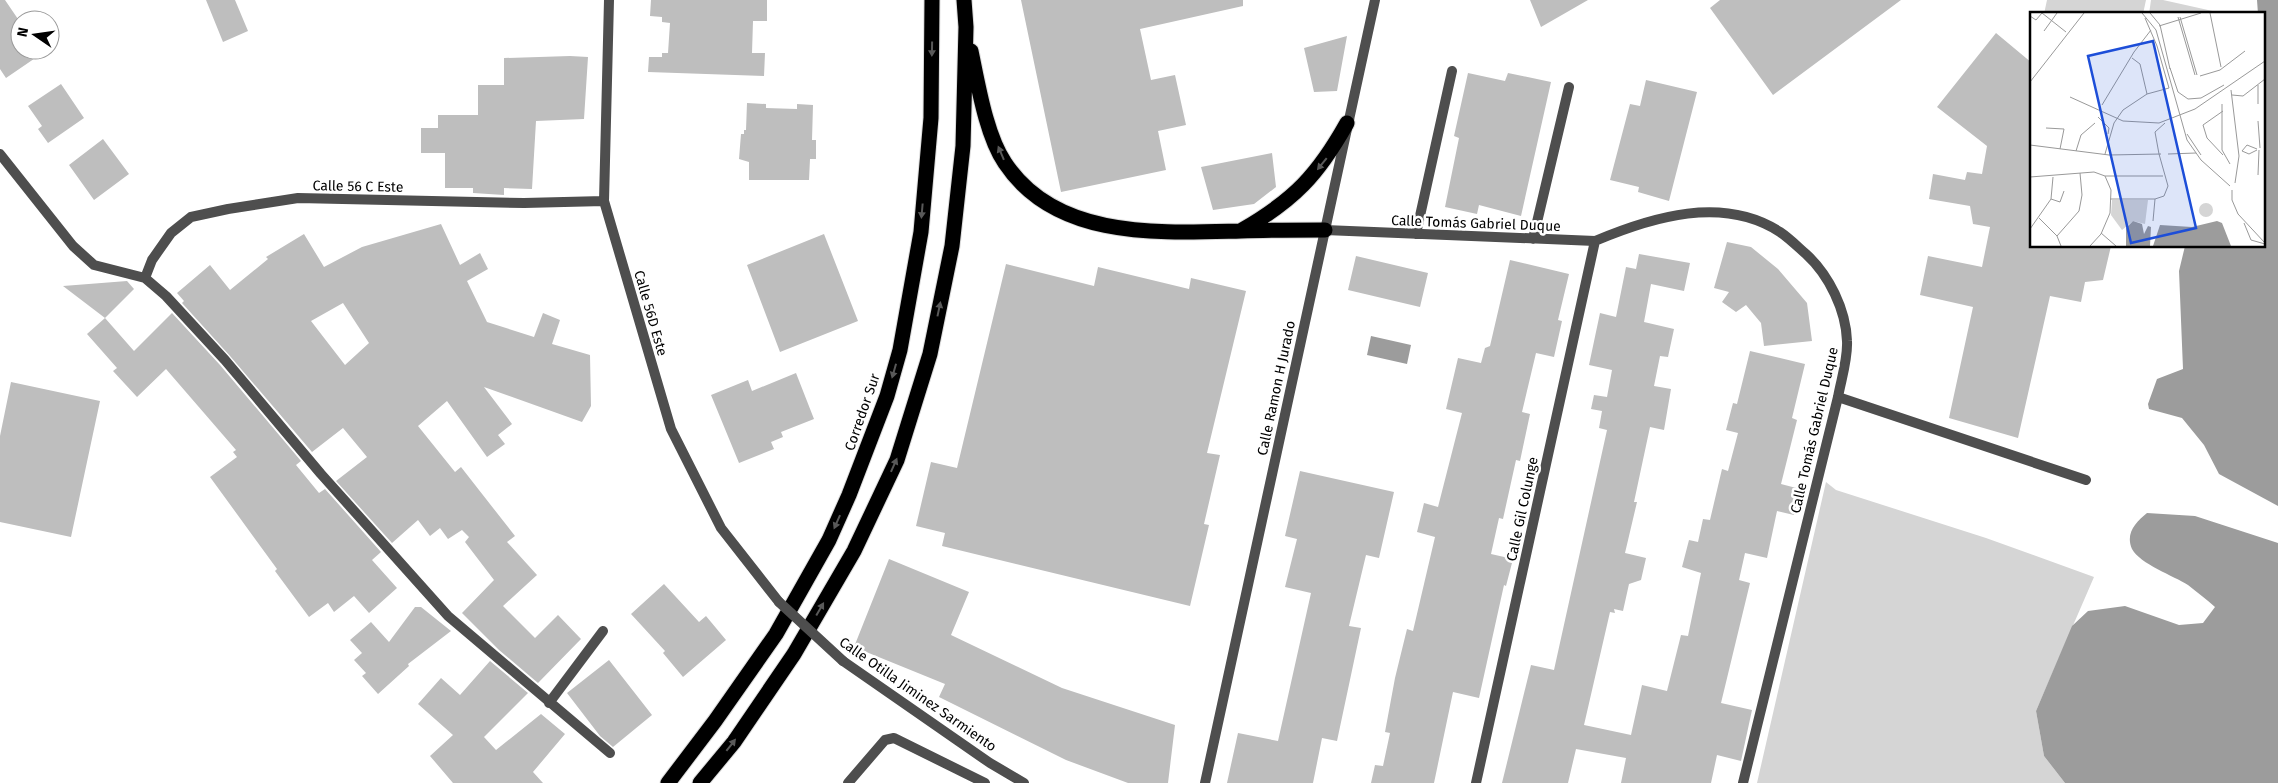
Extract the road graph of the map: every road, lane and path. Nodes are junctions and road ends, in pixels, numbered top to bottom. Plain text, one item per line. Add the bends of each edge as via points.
1 (609, 0) edge
2 (932, 0) edge
3 (964, 0) edge
4 (1375, 0) edge
5 (966, 27) junction
6 (1452, 71) dead end
7 (1569, 87) dead end
8 (1348, 123) junction
9 (0, 154) edge
10 (604, 201) junction
11 (1325, 230) junction
12 (1242, 231) junction
13 (1416, 234) junction
14 (1533, 239) junction
15 (1595, 241) junction
16 (144, 278) junction
17 (1838, 397) junction
18 (2086, 480) dead end
19 (779, 602) joint
20 (603, 631) dead end
21 (549, 703) junction
22 (610, 753) dead end
23 (668, 783) edge
24 (700, 783) edge
25 (848, 783) edge
26 (985, 783) edge
27 (1024, 783) edge
28 (1205, 783) edge
29 (1476, 783) edge
30 (1743, 783) edge

1 - 10 street, Calle 56D Este
2 -> 23 highway, Corredor Sur via 931,118 920,232 900,350 887,396 829,540 776,634
3 - 5 highway
4 - 8 street, Calle Ramon H Jurado
12 -> 5 highway via 1190,233 1105,226 1061,212 1030,191 1005,162 985,115
24 -> 5 highway via 734,742 794,654 854,551 897,460 930,354 952,246 963,146
6 - 13 street
7 - 14 street
8 - 11 street, Calle Ramon H Jurado
8 -> 12 highway via 1304,186 1274,211
9 - 16 street via 73,246 94,266
10 - 16 street, Calle 56 C Este via 524,203 298,198 237,208 191,217 171,233
10 - 19 street, Calle 56D Este via 671,429 721,528
11 - 12 highway
11 - 13 street, Calle Tomás Gabriel Duque
11 - 28 street, Calle Ramon H Jurado
13 - 14 street, Calle Tomás Gabriel Duque
14 - 15 street, Calle Tomás Gabriel Duque
15 - 17 street, Calle Tomás Gabriel Duque via 1631,226 1672,215 1715,212 1747,217 1780,232 1815,262 1838,301 1848,342
15 - 29 street, Calle Gil Colunge
16 - 21 street via 166,296 225,360 448,616
17 - 18 street
17 - 30 street, Calle Tomás Gabriel Duque
19 - 27 street, Calle Otilla Jiminez Sarmiento, bridge via 843,661
20 - 21 street
21 - 22 street
25 - 26 street via 885,740 894,738

